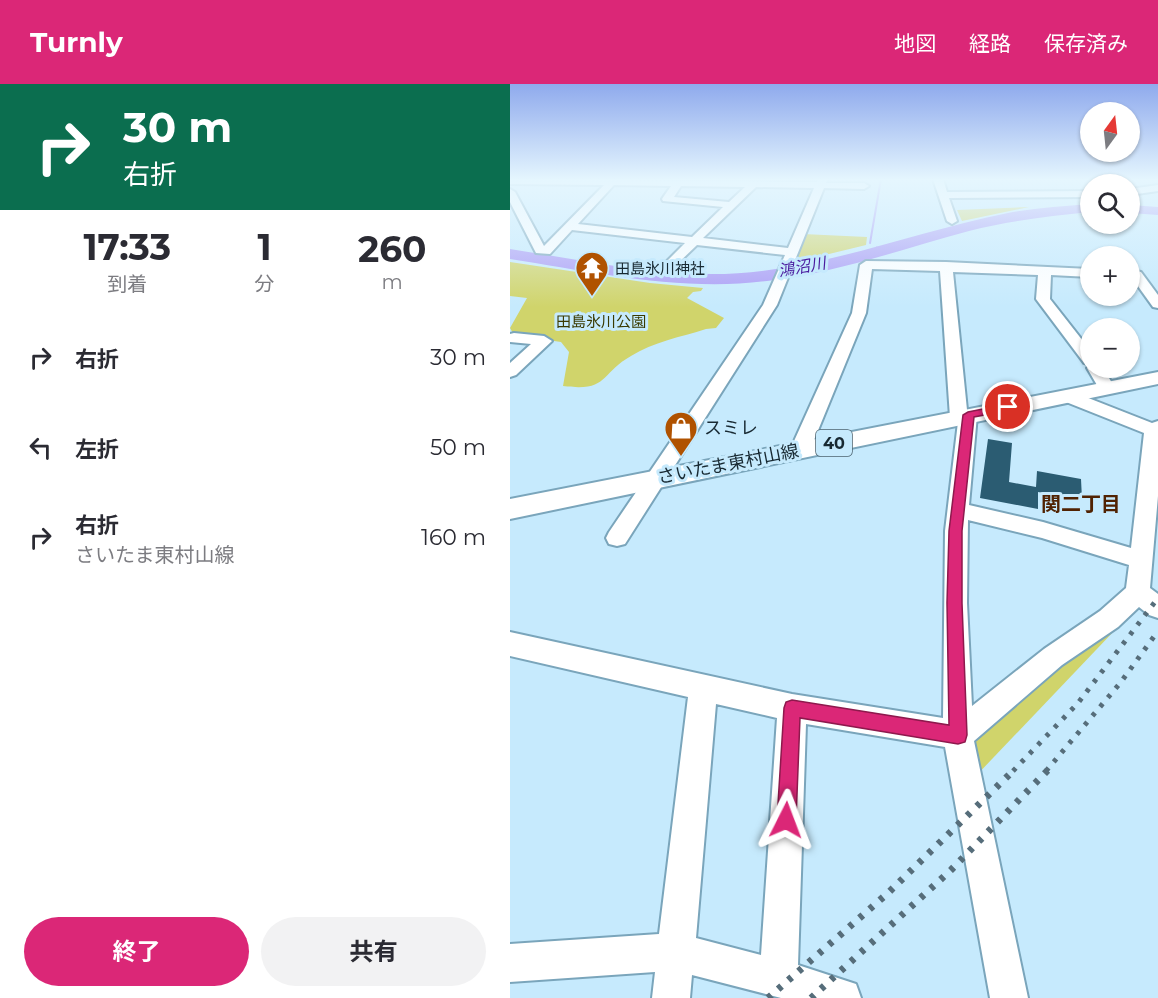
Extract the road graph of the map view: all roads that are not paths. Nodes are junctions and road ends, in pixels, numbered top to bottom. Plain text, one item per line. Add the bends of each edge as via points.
1 (527, 222) edge
2 (576, 222) edge
3 (714, 222) edge
4 (805, 222) edge
5 (571, 227) junction
6 (694, 241) junction
7 (792, 252) junction
8 (669, 265) dead end
9 (946, 267) junction
10 (1045, 272) junction
11 (1080, 273) edge
12 (1140, 275) edge
13 (1158, 276) edge
14 (1140, 283) edge
15 (1158, 304) edge
16 (514, 338) dead end
17 (1080, 347) edge
18 (510, 372) edge
19 (1101, 378) edge
20 (1140, 378) edge
21 (1158, 378) edge
22 (1066, 396) junction
23 (963, 416) junction
24 (1157, 430) edge
25 (801, 450) junction
26 (655, 479) junction
27 (510, 508) edge
28 (958, 510) junction
29 (616, 538) dead end
30 (1141, 560) junction
31 (1148, 600) edge
32 (510, 644) edge
33 (703, 688) junction
34 (792, 708) junction
35 (958, 735) junction
36 (675, 952) junction
37 (510, 963) edge
38 (778, 978) junction
39 (671, 998) edge
40 (842, 998) edge
41 (1009, 998) edge

1 - 5 street via 543,250
2 - 5 street
3 - 6 street
4 - 7 street
5 - 6 street
6 - 7 street
6 - 8 street
7 - 26 street via 767,310
9 - 10 street
9 - 23 street
9 - 25 street via 866,265 859,313
10 - 11 street
10 - 17 street via 1043,299
12 - 13 street
14 - 15 street
16 - 18 street via 544,341
19 - 22 main road, さいたま東村山線 / 40
20 - 21 main road, さいたま東村山線 / 40
22 - 23 main road, さいたま東村山線 / 40
22 - 24 street
23 - 25 main road, さいたま東村山線 / 40
23 - 28 street
24 - 30 street
25 - 26 main road, さいたま東村山線 / 40
26 - 27 main road, さいたま東村山線 / 40
26 - 29 street
28 - 30 street via 1043,530
28 - 35 street via 954,603
30 - 31 street
31 - 35 street via 1053,657
32 - 33 street
33 - 34 street
33 - 36 street
34 - 35 street
34 - 38 street
35 - 41 street
36 - 37 street
36 - 38 street
36 - 39 street
38 - 40 street

